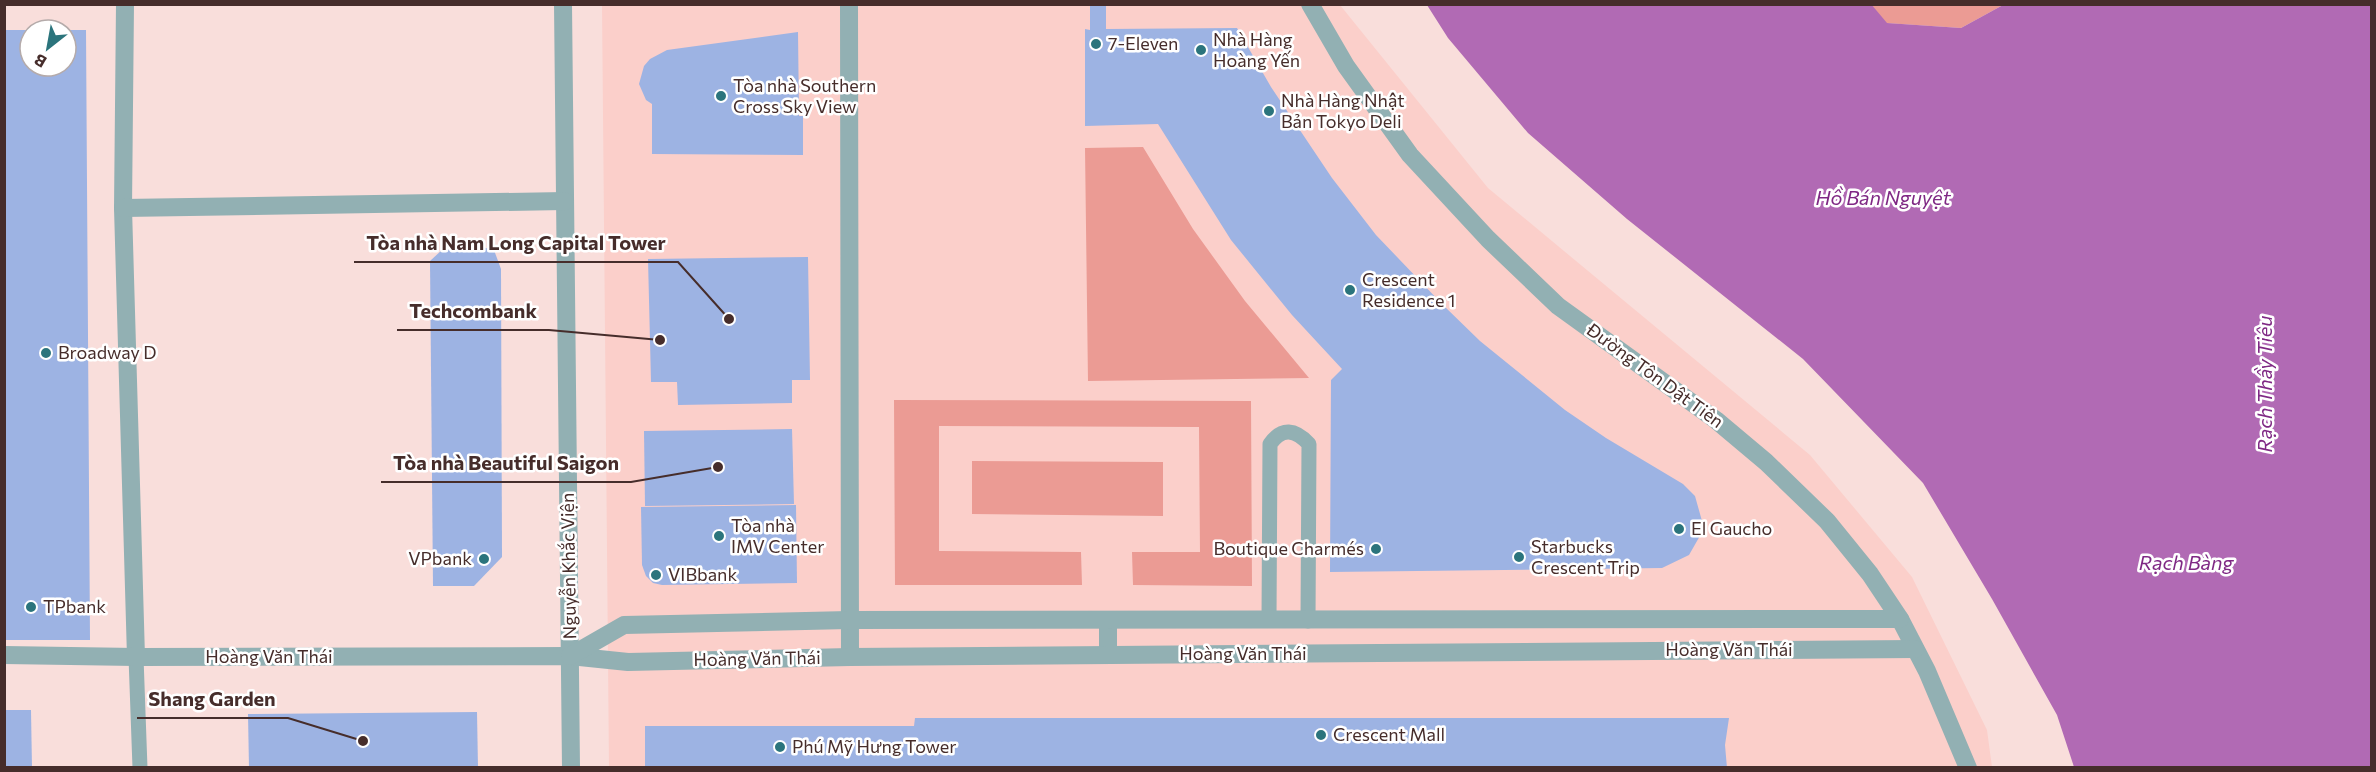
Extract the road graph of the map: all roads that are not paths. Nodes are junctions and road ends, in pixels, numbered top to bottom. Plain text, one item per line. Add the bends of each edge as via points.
1 (125, 4) edge
2 (563, 4) edge
3 (849, 4) edge
4 (1310, 4) edge
5 (565, 201) junction
6 (123, 208) junction
7 (1900, 619) junction
8 (849, 620) junction
9 (1269, 620) junction
10 (1108, 621) junction
11 (1308, 621) junction
12 (1916, 649) junction
13 (4, 655) edge
14 (1108, 655) junction
15 (570, 656) junction
16 (136, 657) junction
17 (850, 657) junction
18 (140, 768) edge
19 (571, 768) edge
20 (1968, 768) edge

1 - 6 street
2 - 5 street, Nguyễn Khắc Viện
3 - 8 street
4 - 7 street, Đường Tôn Dật Tiên via 1346,66 1410,154 1488,239 1558,306 1716,420 1766,462 1827,521
5 - 6 street
5 - 15 street, Nguyễn Khắc Viện
6 - 16 street
7 - 11 street, Hoàng Văn Thái
7 - 12 street, Đường Tôn Dật Tiên
8 - 10 street, Hoàng Văn Thái
8 - 15 street, Hoàng Văn Thái via 624,624
8 - 17 street
9 - 10 street, Hoàng Văn Thái
9 - 11 street, Hoàng Văn Thái
9 - 11 lane via 1270,444 1276,435 1288,431 1309,444
10 - 14 street
12 - 14 street, Hoàng Văn Thái
12 - 20 street, Đường Tôn Dật Tiên
13 - 16 street, Hoàng Văn Thái
14 - 17 street, Hoàng Văn Thái
15 - 16 street, Hoàng Văn Thái
15 - 17 street, Hoàng Văn Thái via 628,662
15 - 19 street, Nguyễn Khắc Viện
16 - 18 lane

